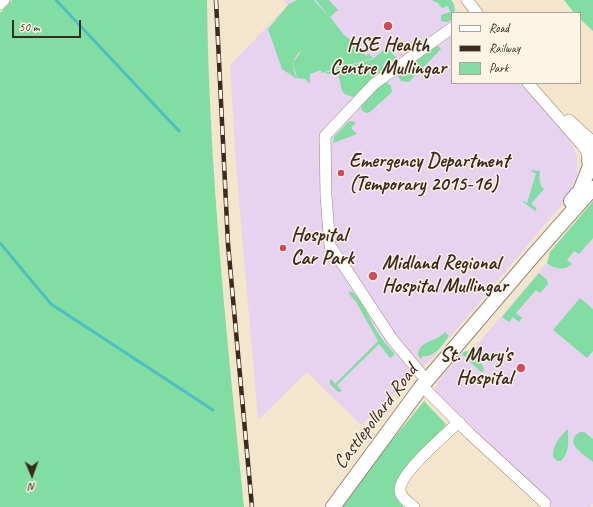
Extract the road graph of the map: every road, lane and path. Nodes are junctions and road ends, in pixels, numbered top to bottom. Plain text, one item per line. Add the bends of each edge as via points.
1 (4, 0) edge
2 (459, 0) edge
3 (466, 0) edge
4 (0, 4) edge
5 (468, 12) edge
6 (472, 12) edge
7 (476, 12) edge
8 (451, 29) edge
9 (529, 84) edge
10 (536, 84) edge
11 (593, 142) edge
12 (591, 162) edge
13 (593, 188) edge
14 (425, 381) junction
15 (459, 422) junction
16 (545, 503) dead end
17 (333, 507) edge
18 (414, 507) edge

1 - 4 street
2 - 5 street
3 - 6 street
3 - 7 street
8 - 14 street via 374,84 325,136 330,246 392,339
9 - 12 street via 584,146
10 - 11 street
12 - 14 main road via 580,191
13 - 14 main road, Castlepollard Road
14 - 15 street
14 - 17 main road, Castlepollard Road
15 - 16 street
15 - 18 street via 402,480 400,490 403,497

